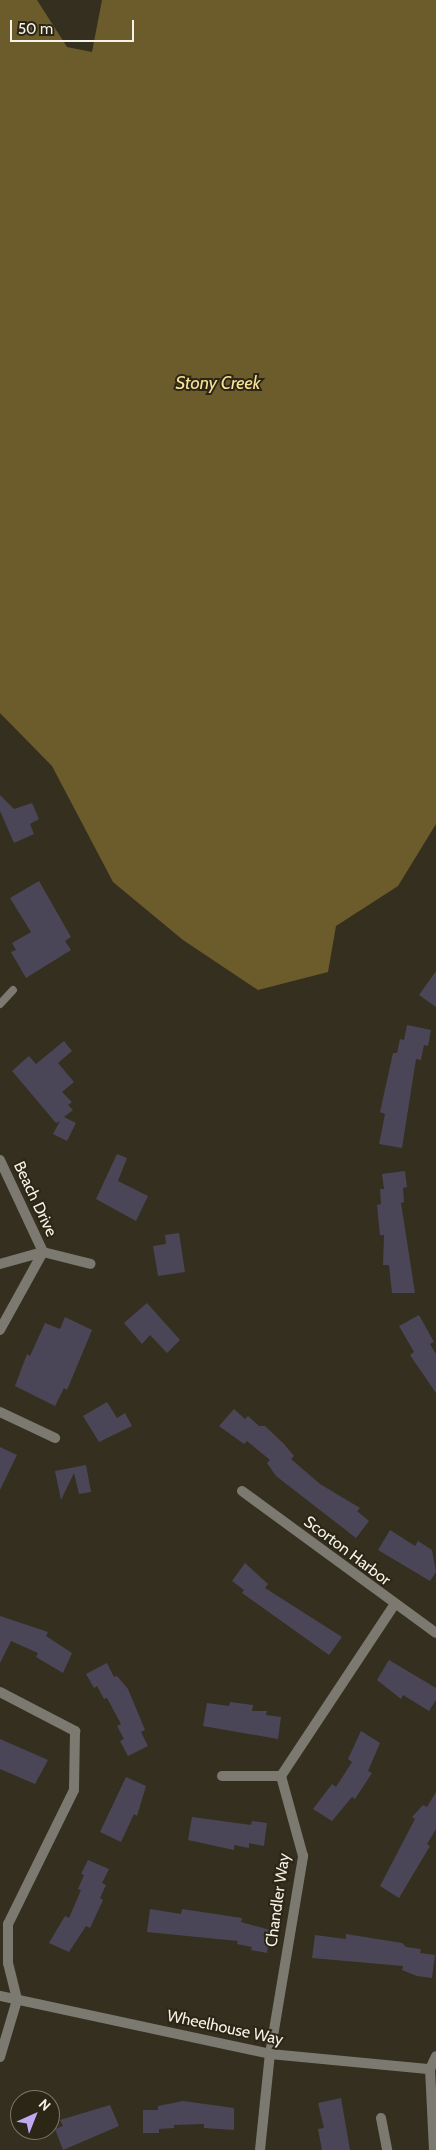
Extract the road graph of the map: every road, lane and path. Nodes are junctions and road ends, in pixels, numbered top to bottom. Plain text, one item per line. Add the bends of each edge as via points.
1 (13, 990) dead end
2 (0, 1004) edge
3 (0, 1160) edge
4 (43, 1252) junction
5 (0, 1264) edge
6 (91, 1264) dead end
7 (0, 1330) edge
8 (0, 1412) edge
9 (55, 1438) dead end
10 (242, 1491) dead end
11 (394, 1605) junction
12 (436, 1633) edge
13 (0, 1692) edge
14 (222, 1776) dead end
15 (281, 1776) junction
16 (4, 1922) edge
17 (0, 1996) edge
18 (17, 2000) junction
19 (270, 2054) junction
20 (436, 2056) edge
21 (0, 2057) edge
22 (430, 2069) junction
23 (381, 2118) dead end
24 (260, 2150) edge
25 (387, 2150) edge
26 (434, 2150) edge

1 - 2 lane
3 - 4 street, Beach Drive
4 - 5 street
4 - 6 street
4 - 7 street, Beach Drive
8 - 9 street
10 - 11 street, Scorton Harbor
11 - 12 street, Scorton Harbor
11 - 15 street
13 - 16 street via 75,1731 74,1790
14 - 15 street
15 - 19 street, Chandler Way via 303,1856
16 - 18 street via 8,1963
17 - 18 street, Wheelhouse Way
18 - 19 street, Wheelhouse Way
18 - 21 street
19 - 22 street, Wheelhouse Way
19 - 24 street, Chandler Way
20 - 22 street
22 - 26 street
23 - 25 street

